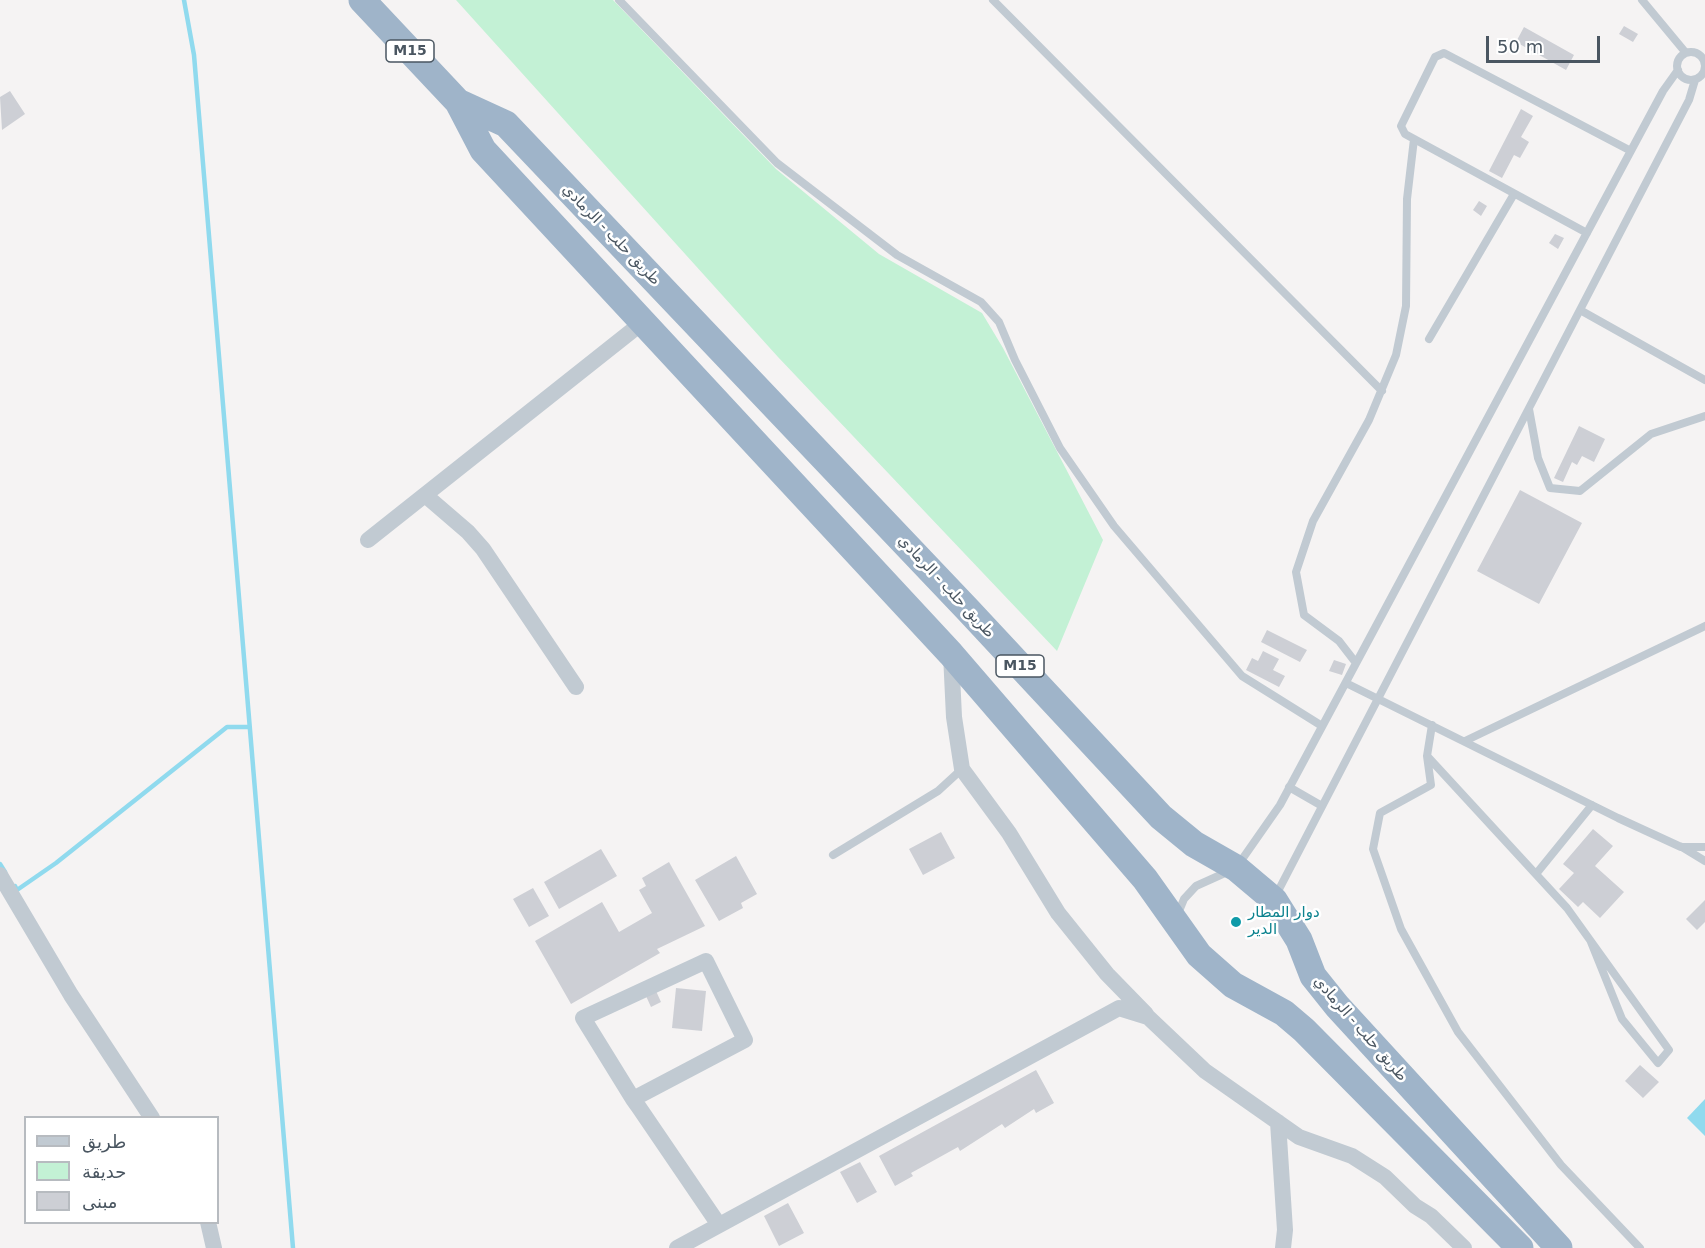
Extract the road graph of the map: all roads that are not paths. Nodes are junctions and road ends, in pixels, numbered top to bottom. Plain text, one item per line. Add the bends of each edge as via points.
1 (362, 0) edge
2 (619, 0) edge
3 (993, 0) edge
4 (1642, 0) edge
5 (1686, 53) junction
6 (1705, 61) edge
7 (1678, 70) junction
8 (1695, 80) junction
9 (458, 102) junction
10 (1414, 139) junction
11 (1631, 150) junction
12 (1514, 194) junction
13 (1587, 233) junction
14 (1580, 310) junction
15 (643, 322) junction
16 (1429, 339) dead end
17 (1705, 380) edge
18 (1382, 391) junction
19 (1529, 408) junction
20 (1705, 416) edge
21 (425, 495) junction
22 (368, 540) dead end
23 (1705, 626) edge
24 (951, 654) junction
25 (1356, 663) junction
26 (1346, 682) junction
27 (576, 687) dead end
28 (1378, 699) junction
29 (1432, 725) junction
30 (1322, 726) junction
31 (1465, 741) junction
32 (1427, 756) junction
33 (962, 769) junction
34 (1289, 787) junction
35 (1592, 805) junction
36 (1322, 806) junction
37 (1682, 847) junction
38 (1705, 847) edge
39 (832, 855) dead end
40 (1705, 861) edge
41 (1236, 868) junction
42 (1536, 874) junction
43 (0, 875) edge
44 (1274, 900) junction
45 (1174, 921) junction
46 (1591, 942) junction
47 (1148, 1017) junction
48 (633, 1099) junction
49 (151, 1116) edge
50 (1278, 1122) junction
51 (208, 1224) edge
52 (718, 1225) junction
53 (214, 1248) edge
54 (677, 1248) edge
55 (1283, 1248) edge
56 (1464, 1248) edge
57 (1520, 1248) edge
58 (1559, 1248) edge
59 (1640, 1248) edge

1 - 9 highway, طريق حلب - الرمادي / M15
2 - 30 lane via 777,163 897,255 981,302 999,322 1060,448 1114,526 1242,676
3 - 18 lane
4 - 5 lane
5 - 6 lane via 1693,52
5 - 7 lane via 1677,64
6 - 8 lane via 1705,69
7 - 8 lane via 1681,77
7 - 11 lane
8 - 14 lane via 1689,100
9 - 15 highway, طريق حلب - الرمادي / M15 via 483,150
9 - 41 highway, طريق حلب - الرمادي / M15 via 506,124 1161,817 1194,844
10 - 11 lane via 1401,126 1435,57 1444,54
10 - 12 lane
10 - 18 lane via 1407,199 1406,306 1396,355
11 - 13 lane
12 - 13 lane
12 - 16 lane
13 - 25 lane
14 - 17 lane
14 - 19 lane
15 - 21 street
15 - 24 highway, طريق حلب - الرمادي / M15
18 - 25 lane via 1313,521 1296,572 1304,615 1339,640
19 - 20 lane via 1538,458 1550,488 1580,491 1651,435
19 - 28 lane
21 - 22 street
21 - 27 street via 483,549
23 - 31 lane
24 - 33 street via 954,717
24 - 45 highway, طريق حلب - الرمادي / M15 via 1125,856
25 - 26 lane
26 - 28 lane
26 - 30 lane
28 - 29 lane
28 - 36 lane
29 - 31 lane
29 - 32 lane
30 - 34 lane
31 - 35 lane
32 - 42 lane
32 - 59 lane via 1431,785 1380,813 1373,849 1401,929 1458,1032 1561,1165
33 - 39 lane via 938,791
33 - 47 street via 1009,834 1058,913
34 - 36 lane
34 - 41 lane
35 - 37 lane
35 - 42 lane
36 - 44 lane
37 - 38 lane
37 - 40 lane
41 - 44 highway, طريق حلب - الرمادي / M15
41 - 45 lane via 1196,886 1184,899
42 - 46 lane
43 - 49 street via 71,995
44 - 58 highway, طريق حلب - الرمادي / M15 via 1299,940 1313,976 1337,1006
45 - 57 highway, طريق حلب - الرمادي / M15 via 1215,971 1284,1013 1304,1030
46 - 46 lane via 1669,1050 1658,1063 1622,1019
47 - 50 street via 1204,1071
47 - 52 street via 1119,1008
48 - 48 street via 746,1040 706,961 583,1018
48 - 52 street
50 - 55 street
50 - 56 street via 1299,1137 1352,1156 1385,1177
51 - 53 street
52 - 54 street

